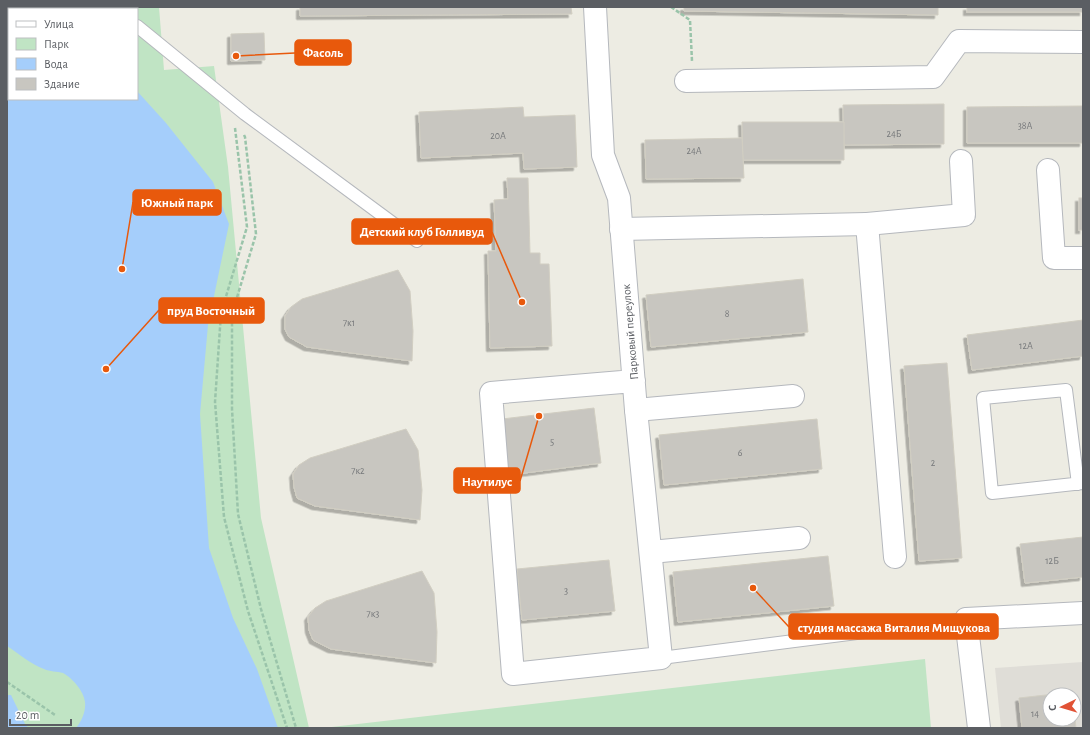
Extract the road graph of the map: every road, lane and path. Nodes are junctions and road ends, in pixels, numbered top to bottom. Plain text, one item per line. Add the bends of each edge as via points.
1 (595, 7) edge
2 (671, 7) edge
3 (138, 27) edge
4 (1083, 42) edge
5 (690, 81) joint
6 (234, 121) dead end
7 (242, 132) dead end
8 (961, 161) dead end
9 (1048, 170) dead end
10 (867, 224) junction
11 (621, 229) junction
12 (417, 241) dead end
13 (1083, 258) edge
14 (634, 382) junction
15 (793, 396) dead end
16 (636, 410) junction
17 (1080, 483) edge
18 (798, 538) dead end
19 (651, 552) junction
20 (895, 557) dead end
21 (1083, 613) edge
22 (966, 619) junction
23 (661, 658) junction
24 (7, 682) edge
25 (55, 715) dead end
26 (287, 728) edge
27 (296, 728) edge
28 (979, 728) edge

1 - 11 street, Парковый переулок via 603,155 619,198
2 - 5 path via 690,20
3 - 12 lane via 245,114
4 - 5 street via 959,41 933,77
6 - 26 path via 247,227 221,313 215,402 224,517 248,611
7 - 27 path via 245,137 256,234 232,314 232,408 238,514 261,609
8 - 10 street via 964,215
9 - 13 street via 1054,258
10 - 11 street
10 - 20 street
11 - 14 street, Парковый переулок
14 - 16 street, Парковый переулок
14 - 23 street via 491,393 512,674
15 - 16 street
16 - 19 street, Парковый переулок
17 - 17 lane via 992,493 983,398 1066,390
18 - 19 street
19 - 23 street, Парковый переулок
21 - 22 street
22 - 23 lane
22 - 28 street
24 - 25 path

